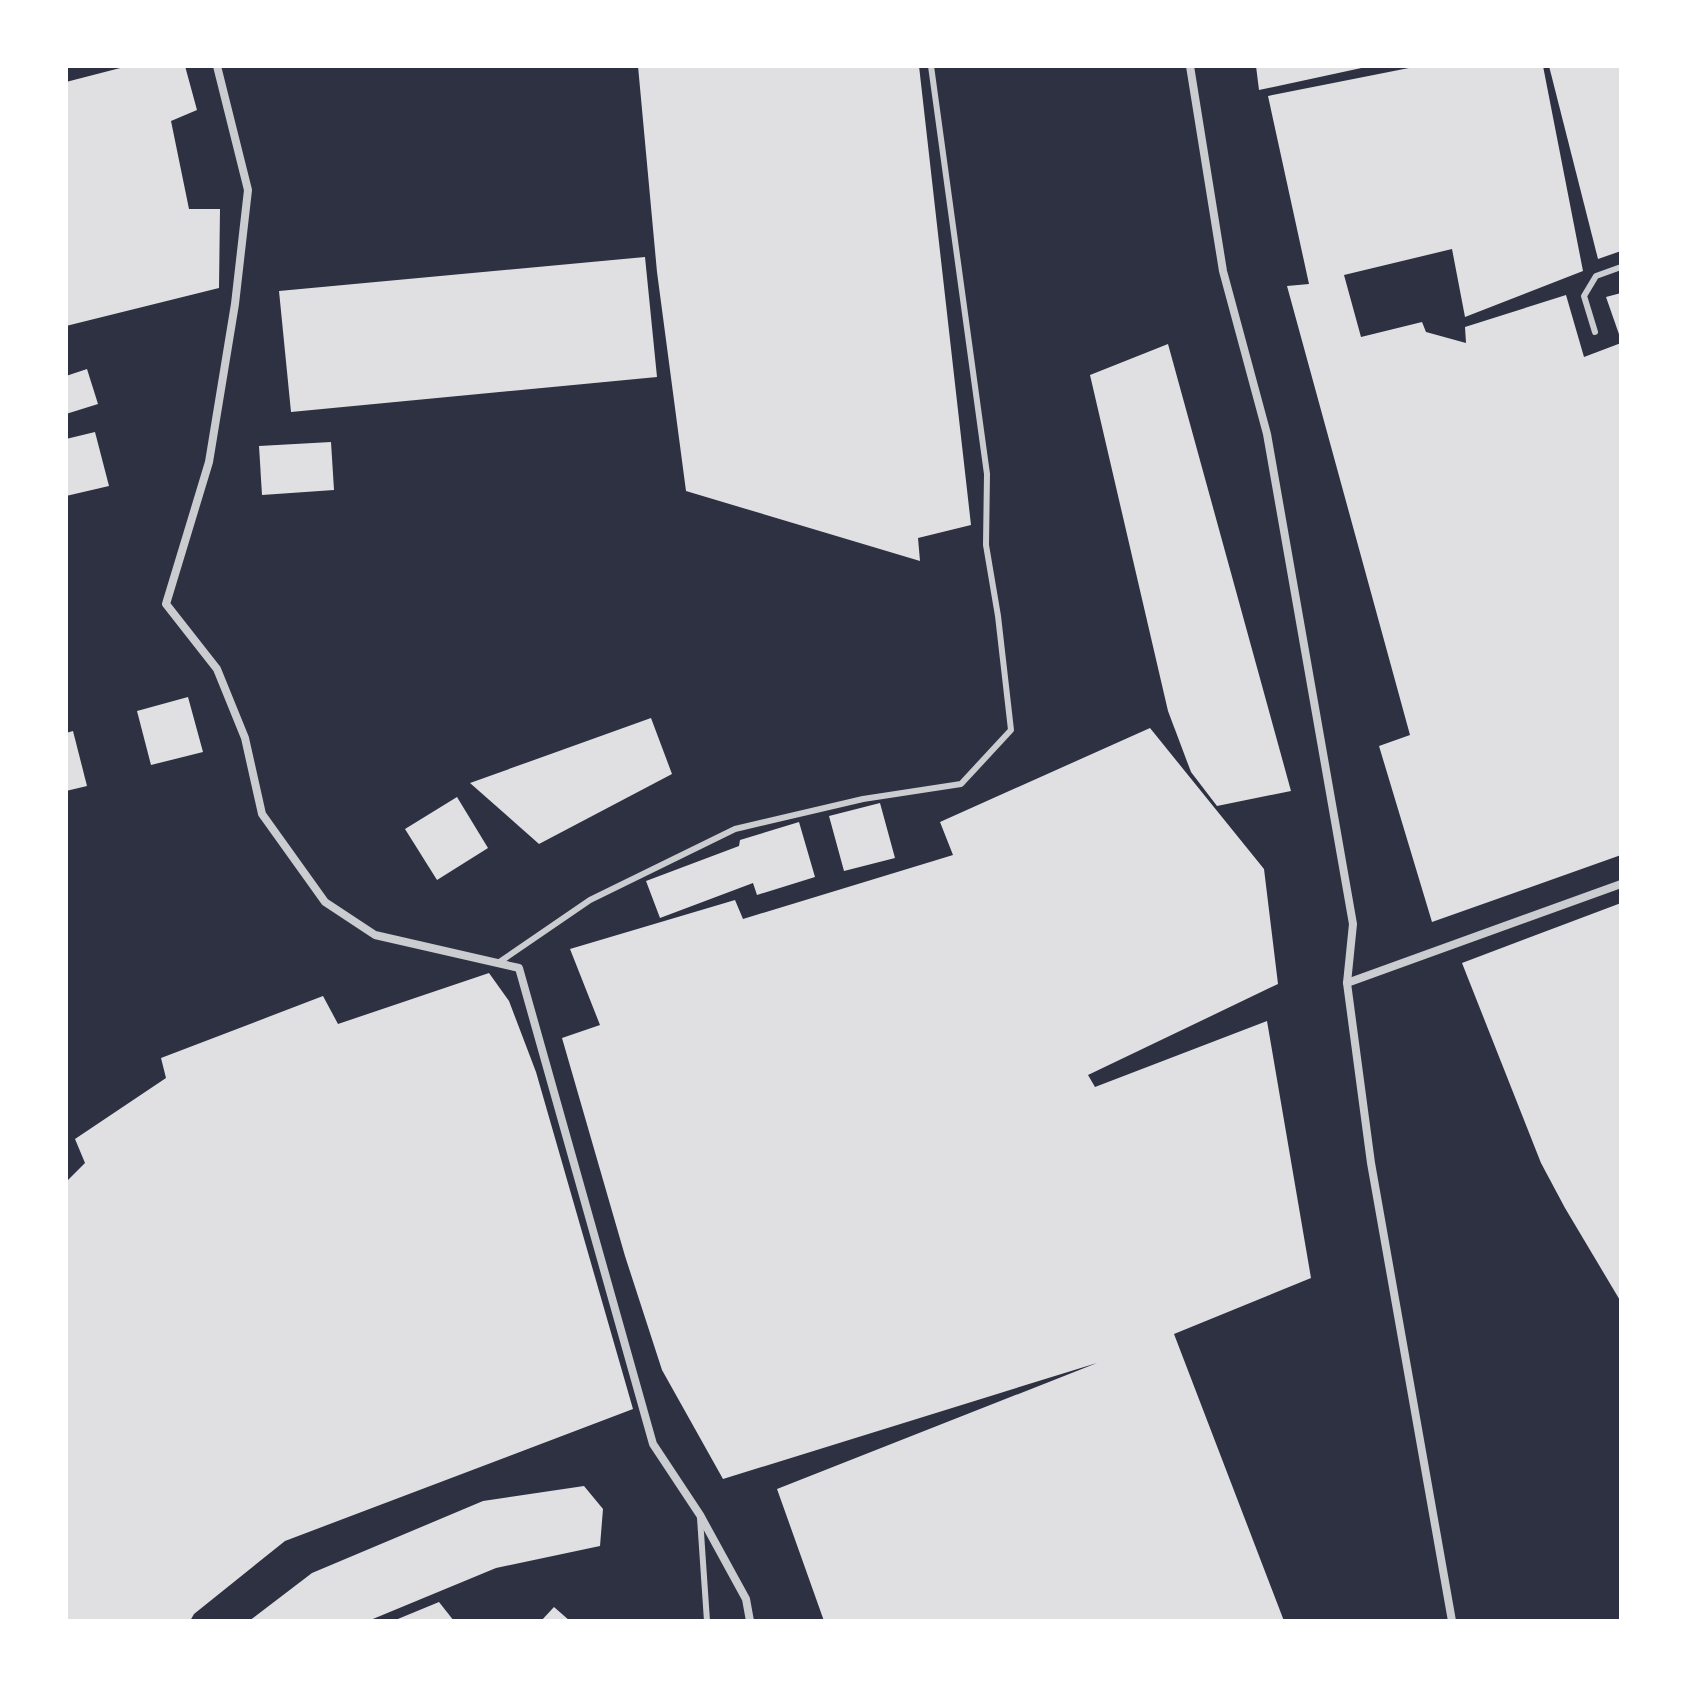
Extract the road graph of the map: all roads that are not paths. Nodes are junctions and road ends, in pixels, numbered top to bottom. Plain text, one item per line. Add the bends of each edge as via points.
1 (217, 66) edge
2 (931, 66) edge
3 (1190, 66) edge
4 (1621, 267) edge
5 (1595, 332) dead end
6 (1621, 884) edge
7 (498, 963) junction
8 (1347, 983) junction
9 (700, 1515) junction
10 (707, 1621) edge
11 (750, 1621) edge
12 (1452, 1621) edge

1 - 7 street via 248,190 209,462 166,604 217,669 245,738 262,814 325,902 375,935
2 - 7 lane via 987,474 986,545 1011,730 961,784 863,799 735,829 590,900
3 - 8 street via 1223,271 1267,434 1313,686 1353,924
4 - 5 lane via 1596,276 1584,296
6 - 8 street
7 - 9 street via 519,968 653,1444
8 - 12 street via 1371,1163
9 - 10 lane
9 - 11 street via 746,1599

